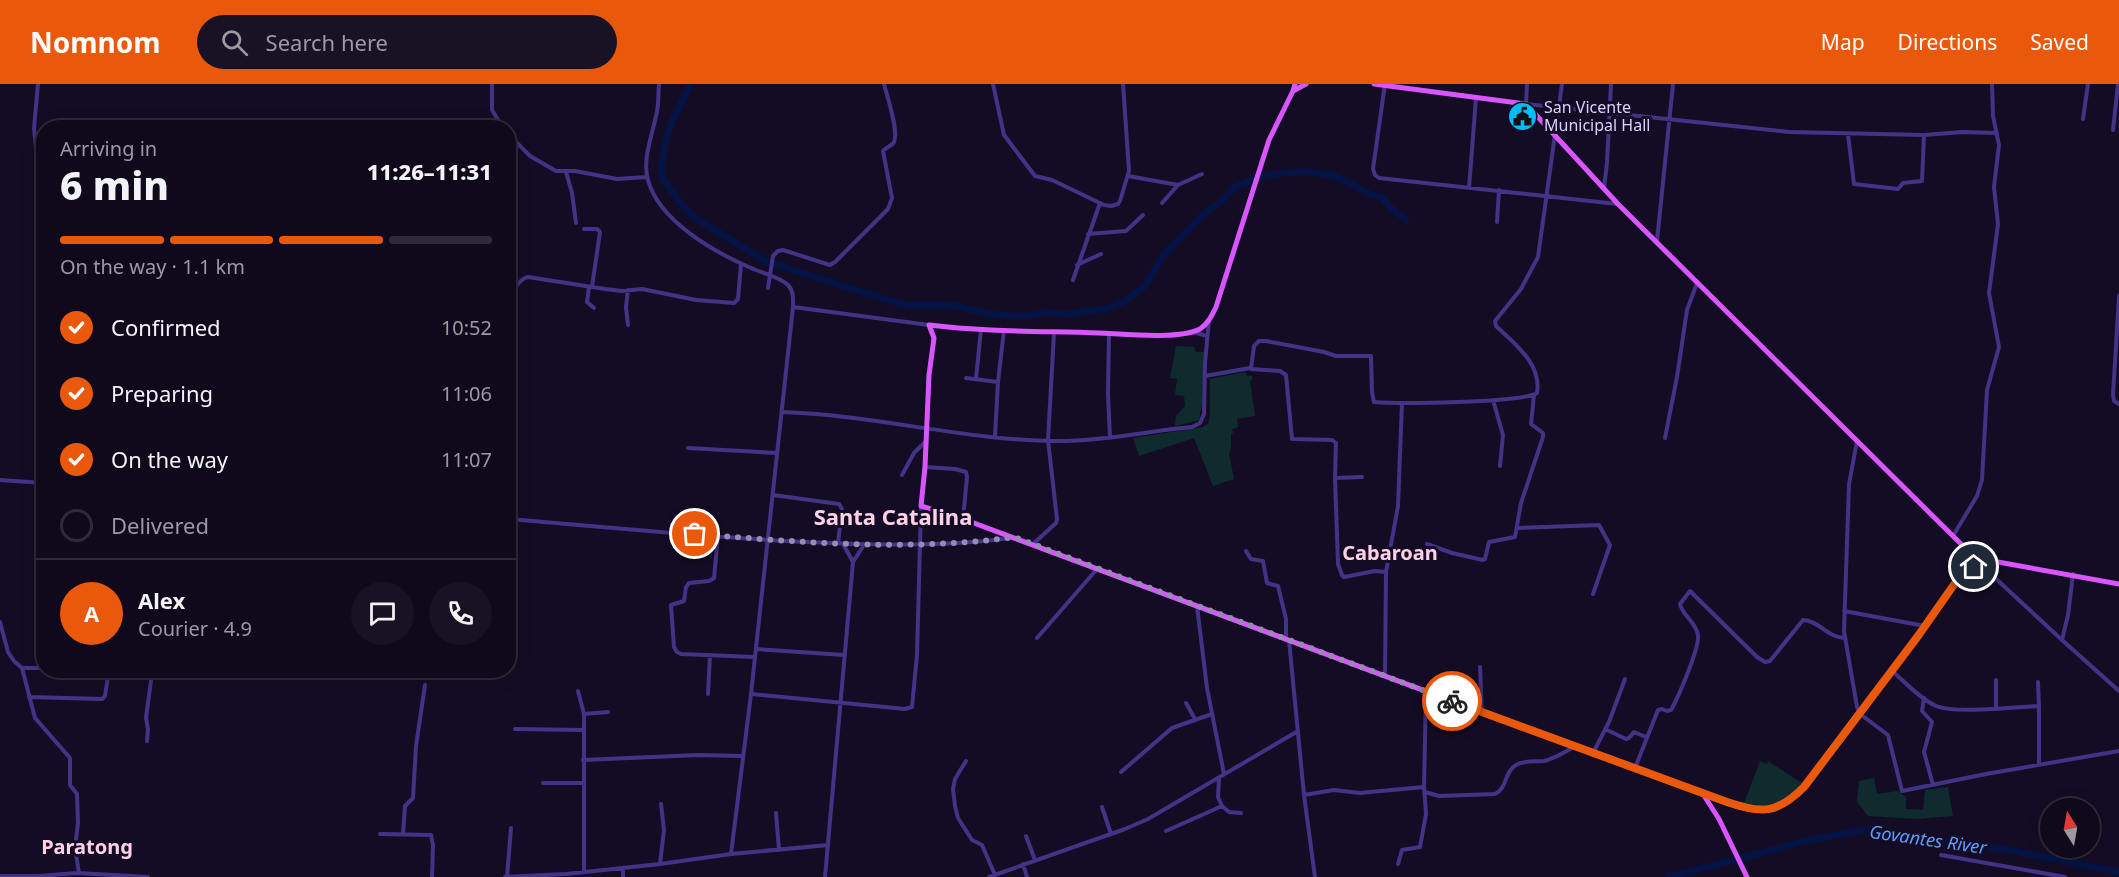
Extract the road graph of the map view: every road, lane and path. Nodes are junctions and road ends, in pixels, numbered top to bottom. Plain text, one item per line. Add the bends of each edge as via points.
1 (38, 84) edge
2 (492, 84) edge
3 (658, 84) edge
4 (884, 84) edge
5 (993, 84) edge
6 (1123, 84) edge
7 (1306, 84) edge
8 (1374, 84) edge
9 (1430, 84) edge
10 (1527, 84) edge
11 (1562, 84) edge
12 (1611, 84) edge
13 (1673, 84) edge
14 (1992, 84) edge
15 (2088, 84) edge
16 (2118, 84) edge
17 (1384, 85) edge
18 (1294, 87) edge
19 (1429, 92) junction
20 (1476, 98) junction
21 (1526, 104) junction
22 (1560, 106) junction
23 (1610, 114) junction
24 (2083, 119) dead end
25 (498, 120) edge
26 (1670, 120) junction
27 (2113, 130) dead end
28 (1996, 133) junction
29 (1848, 134) junction
30 (1924, 135) junction
31 (1556, 136) junction
32 (516, 142) edge
33 (36, 148) edge
34 (566, 172) junction
35 (1202, 174) dead end
36 (1128, 176) junction
37 (647, 177) junction
38 (1178, 185) junction
39 (1469, 188) junction
40 (1604, 189) junction
41 (1499, 190) junction
42 (1546, 195) junction
43 (1100, 203) junction
44 (1162, 203) dead end
45 (1618, 204) junction
46 (1143, 215) dead end
47 (1497, 222) dead end
48 (576, 223) dead end
49 (584, 229) dead end
50 (1088, 234) junction
51 (1656, 242) junction
52 (1101, 254) dead end
53 (741, 264) junction
54 (1076, 266) junction
55 (769, 276) junction
56 (1073, 280) dead end
57 (1697, 283) junction
58 (516, 287) edge
59 (591, 287) junction
60 (768, 288) dead end
61 (628, 290) junction
62 (2119, 296) edge
63 (793, 307) junction
64 (594, 309) dead end
65 (1209, 319) junction
66 (929, 325) junction
67 (628, 326) dead end
68 (944, 327) junction
69 (981, 329) junction
70 (1004, 329) junction
71 (1192, 331) junction
72 (1054, 333) junction
73 (1109, 333) junction
74 (1207, 336) junction
75 (934, 338) junction
76 (1250, 368) junction
77 (1205, 376) junction
78 (966, 378) dead end
79 (976, 379) junction
80 (998, 381) junction
81 (1534, 395) junction
82 (1493, 400) junction
83 (1402, 403) junction
84 (2119, 404) edge
85 (782, 412) junction
86 (925, 430) junction
87 (995, 436) junction
88 (1110, 438) junction
89 (1665, 438) dead end
90 (1048, 440) junction
91 (1857, 441) junction
92 (925, 442) junction
93 (688, 448) dead end
94 (777, 453) junction
95 (1500, 466) dead end
96 (925, 467) junction
97 (902, 476) dead end
98 (1362, 477) dead end
99 (1335, 478) junction
100 (0, 480) edge
101 (36, 482) edge
102 (773, 495) junction
103 (921, 506) junction
104 (934, 510) junction
105 (920, 518) junction
106 (963, 519) junction
107 (516, 520) edge
108 (1517, 528) junction
109 (718, 536) junction
110 (1014, 537) junction
111 (1952, 537) junction
112 (768, 540) junction
113 (840, 543) junction
114 (865, 544) junction
115 (919, 544) junction
116 (1426, 544) dead end
117 (1032, 545) junction
118 (1246, 551) dead end
119 (1988, 560) junction
120 (853, 561) junction
121 (1980, 564) junction
122 (1097, 569) junction
123 (1386, 572) junction
124 (2073, 574) junction
125 (2119, 584) edge
126 (1593, 594) dead end
127 (1197, 606) junction
128 (1845, 611) junction
129 (0, 622) edge
130 (1925, 626) junction
131 (1037, 638) dead end
132 (1845, 638) junction
133 (1287, 640) junction
134 (2062, 640) junction
135 (756, 649) junction
136 (710, 655) junction
137 (844, 655) junction
138 (754, 657) junction
139 (1480, 667) dead end
140 (22, 668) junction
141 (36, 668) edge
142 (1892, 671) junction
143 (1385, 677) junction
144 (108, 678) edge
145 (151, 678) edge
146 (1625, 679) dead end
147 (1996, 680) dead end
148 (2038, 682) dead end
149 (425, 685) dead end
150 (578, 691) dead end
151 (2119, 691) edge
152 (1426, 692) junction
153 (708, 694) dead end
154 (751, 694) junction
155 (29, 697) junction
156 (1924, 698) junction
157 (840, 703) junction
158 (1186, 704) dead end
159 (2039, 706) junction
160 (1996, 708) junction
161 (608, 712) dead end
162 (1482, 713) junction
163 (584, 714) junction
164 (1212, 714) junction
165 (1860, 714) junction
166 (1195, 719) junction
167 (515, 729) dead end
168 (1605, 729) junction
169 (584, 730) junction
170 (1298, 731) junction
171 (1647, 737) junction
172 (147, 741) dead end
173 (1574, 746) junction
174 (2119, 751) edge
175 (1593, 753) junction
176 (743, 756) junction
177 (583, 760) junction
178 (966, 761) dead end
179 (2039, 764) junction
180 (1635, 768) junction
181 (1121, 772) dead end
182 (1224, 774) junction
183 (1219, 777) junction
184 (543, 783) dead end
185 (584, 783) junction
186 (1933, 785) junction
187 (1424, 789) junction
188 (1702, 794) junction
189 (1305, 795) junction
190 (1727, 802) junction
191 (661, 804) dead end
192 (1222, 806) junction
193 (1102, 807) dead end
194 (1716, 812) junction
195 (776, 813) dead end
196 (1241, 813) dead end
197 (511, 828) dead end
198 (1166, 831) dead end
199 (380, 834) dead end
200 (403, 834) junction
201 (1111, 834) junction
202 (1026, 836) dead end
203 (828, 845) junction
204 (779, 850) junction
205 (731, 854) junction
206 (1941, 855) dead end
207 (1035, 860) junction
208 (660, 864) junction
209 (1023, 864) junction
210 (1398, 864) dead end
211 (623, 868) junction
212 (584, 872) junction
213 (79, 873) junction
214 (995, 875) junction
215 (0, 876) edge
216 (148, 877) edge
217 (432, 877) edge
218 (506, 877) edge
219 (622, 877) edge
220 (825, 877) edge
221 (989, 877) edge
222 (1027, 877) edge
223 (1315, 877) edge
224 (1747, 877) edge
225 (2065, 877) edge

1 - 33 street
2 - 25 street via 492,110
3 - 37 street
4 - 55 street via 894,138 893,144 882,151 892,198 888,209 832,264 778,250
5 - 43 street via 1004,135 1035,176
6 - 36 street
7 - 18 main road
8 - 17 main road
9 - 19 street
10 - 21 street
11 - 22 street
12 - 23 street
13 - 26 street
14 - 28 street
15 - 24 street
16 - 27 street
17 - 19 main road
17 - 39 street via 1375,175
18 - 65 main road via 1269,140
19 - 20 main road
20 - 21 main road
20 - 39 street
21 - 22 street
21 - 31 main road
22 - 23 street
22 - 31 street
23 - 26 street
23 - 40 street
26 - 29 street
26 - 51 street
28 - 30 street
28 - 111 street via 1999,145 1994,187 1998,224 1989,293 1999,347 1987,390 1982,480 1977,496
29 - 30 street
29 - 30 street via 1854,184 1898,189 1904,183 1922,181
31 - 40 main road
31 - 42 street
32 - 34 street via 540,164
34 - 37 street via 621,179
34 - 48 street
35 - 38 street
36 - 38 street
36 - 43 street via 1118,204 1111,207
37 - 53 street via 670,216 709,247
38 - 44 street
39 - 41 street
40 - 45 main road
41 - 42 street
41 - 47 street
42 - 45 street
42 - 81 street via 1534,268 1495,321 1533,364 1538,386
43 - 50 street
45 - 51 main road
46 - 50 street via 1126,231
49 - 59 street via 600,232
50 - 54 street
51 - 57 main road
52 - 54 street
53 - 55 street
53 - 61 street via 738,299 734,303
54 - 56 street
55 - 60 street
55 - 63 street via 791,288
57 - 89 street via 1687,310
57 - 91 main road
58 - 59 street via 528,277
59 - 61 street
59 - 64 street via 586,302
61 - 67 street
62 - 84 street via 2113,395
63 - 66 street
63 - 85 street
65 - 71 main road
65 - 74 street
66 - 68 main road
66 - 75 main road
68 - 69 main road
68 - 75 main road
69 - 70 main road
69 - 79 street
70 - 72 main road
70 - 80 street
71 - 73 main road
71 - 74 street
72 - 73 main road
72 - 90 street
73 - 88 street
74 - 77 street
75 - 86 main road
76 - 77 street
76 - 83 street via 1259,340 1336,356 1371,356 1373,401
76 - 99 street via 1285,373 1292,439 1335,441
77 - 88 street via 1204,414 1197,425
78 - 79 street
79 - 80 street
80 - 87 street
81 - 82 street
81 - 108 street via 1531,424 1543,437 1521,503
82 - 83 street
82 - 95 street via 1503,435
83 - 123 street via 1398,506
85 - 86 street via 840,416
85 - 94 street
86 - 87 street
86 - 92 main road
87 - 90 street
88 - 90 street
90 - 117 street via 1057,519
91 - 111 main road
91 - 128 street via 1849,484
92 - 96 main road
92 - 97 street
93 - 94 street
94 - 102 street
96 - 103 main road
96 - 106 street via 966,472
98 - 99 street
99 - 123 street via 1338,564 1342,575
100 - 101 street
102 - 112 street
102 - 113 street via 838,504 842,509
103 - 104 main road
103 - 105 street
104 - 105 street
104 - 106 main road
105 - 115 street
106 - 110 main road
107 - 109 street
108 - 116 street via 1513,538 1489,542 1483,560
108 - 126 street via 1599,525 1610,545
109 - 112 street
109 - 136 street via 714,578 687,584 684,601 671,604 676,651
110 - 115 street
110 - 117 main road
111 - 119 main road
112 - 113 street
112 - 135 street
113 - 114 street
113 - 120 street
114 - 115 street
114 - 120 street
115 - 157 street via 912,707
117 - 122 main road
118 - 133 street via 1251,559 1263,561 1267,583 1278,586
119 - 121 main road
119 - 124 main road
120 - 137 street
121 - 130 main road via 1960,576
121 - 134 street
122 - 127 main road
122 - 131 street
123 - 143 street
124 - 125 main road
124 - 134 street
127 - 133 main road
127 - 164 street
128 - 130 street
128 - 132 street
129 - 140 street via 8,652
130 - 142 main road
132 - 165 street
132 - 171 street via 1803,620 1766,662 1690,591 1680,604 1698,636 1689,668 1671,710 1659,709
133 - 143 main road
133 - 170 street
134 - 151 street
135 - 137 street
135 - 138 street
136 - 138 street
136 - 153 street
137 - 157 street
138 - 154 street
139 - 162 street
140 - 141 street
140 - 155 street
142 - 156 street
142 - 165 main road
143 - 152 main road
144 - 155 street via 102,699
145 - 172 street
146 - 168 street
147 - 160 street
148 - 159 street
149 - 200 street via 413,798 405,806
150 - 163 street
152 - 162 main road
152 - 187 street
154 - 157 street
154 - 176 street
155 - 213 street via 37,721 70,758 70,785 77,794 75,848
156 - 160 street via 1942,708
156 - 186 street via 1922,711 1932,722 1924,752
157 - 203 street
158 - 166 street
159 - 160 street
159 - 179 street
161 - 163 street
162 - 173 main road
163 - 169 street
164 - 166 street
164 - 182 street
165 - 186 street via 1888,735 1902,791
165 - 190 main road via 1792,799 1763,810
166 - 181 street via 1169,730
167 - 169 street
168 - 171 street via 1626,739 1633,732
168 - 175 street
169 - 177 street
170 - 182 street
170 - 189 street
171 - 180 street
173 - 175 main road
173 - 187 street via 1548,760 1516,765 1498,793 1445,796
174 - 179 street
175 - 180 main road
176 - 177 street
176 - 205 street
177 - 185 street
178 - 214 street via 953,789 956,812 972,840 982,845
179 - 186 street
180 - 188 main road
182 - 183 street
183 - 192 street via 1218,797
183 - 201 street via 1160,813
184 - 185 street
185 - 212 street
187 - 189 street via 1360,793 1334,790
187 - 210 street via 1426,814 1420,847 1402,850
188 - 190 main road
188 - 194 main road
189 - 223 street
190 - 194 main road
191 - 208 street via 664,830
192 - 196 street via 1229,812
192 - 198 street
193 - 201 street
194 - 224 main road
195 - 204 street
197 - 218 street
199 - 200 street
200 - 217 street via 431,835
201 - 207 street
202 - 207 street
203 - 204 street
203 - 220 street
204 - 205 street
205 - 208 street
206 - 225 street
207 - 209 street
208 - 211 street
209 - 214 street
209 - 222 street
211 - 212 street
211 - 219 street
212 - 218 street
213 - 215 street
213 - 216 street
214 - 221 street

